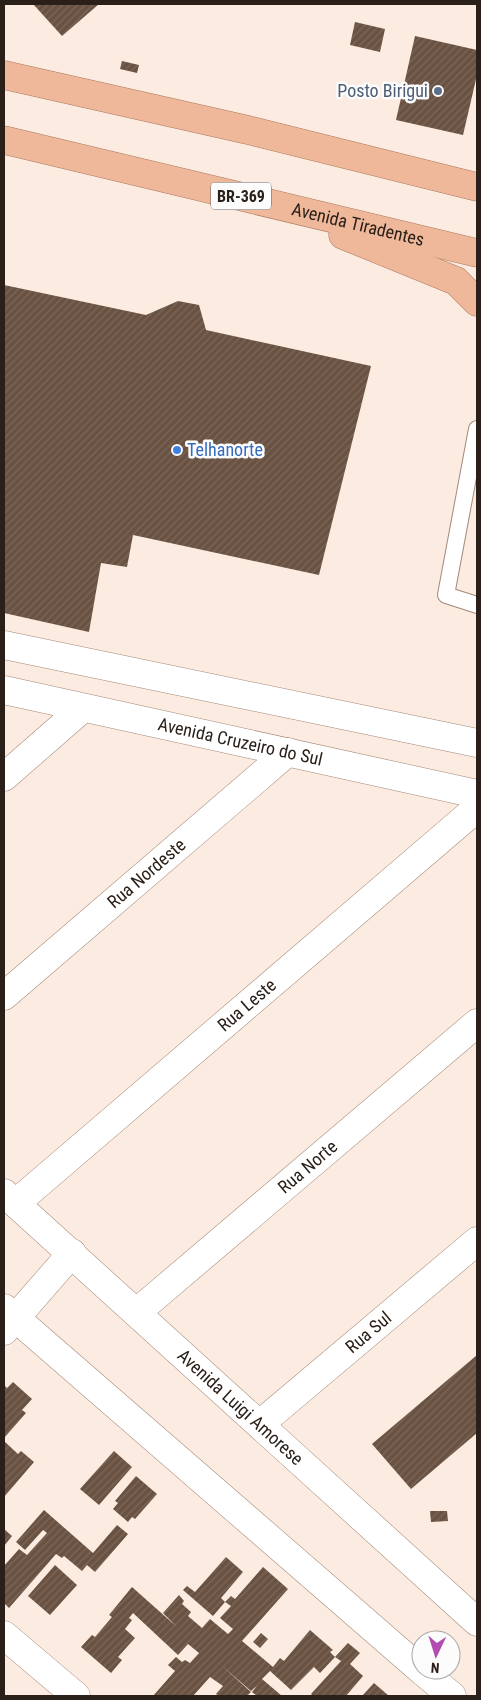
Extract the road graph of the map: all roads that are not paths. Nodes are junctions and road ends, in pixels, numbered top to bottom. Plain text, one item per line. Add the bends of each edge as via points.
1 (4, 75) edge
2 (4, 140) edge
3 (477, 187) edge
4 (246, 197) junction
5 (477, 253) edge
6 (477, 302) edge
7 (477, 428) edge
8 (477, 605) edge
9 (4, 645) edge
10 (4, 690) edge
11 (83, 708) junction
12 (477, 743) edge
13 (288, 752) junction
14 (4, 777) edge
15 (477, 794) edge
16 (477, 808) edge
17 (4, 996) edge
18 (477, 1023) edge
19 (10, 1198) edge
20 (477, 1241) edge
21 (72, 1253) junction
22 (137, 1312) junction
23 (8, 1319) edge
24 (260, 1424) junction
25 (477, 1622) edge
26 (4, 1635) edge
27 (411, 1662) edge
28 (433, 1680) edge
29 (76, 1696) edge
30 (452, 1696) edge

1 - 3 highway via 248,130
2 - 4 highway, Avenida Tiradentes / BR-369
4 - 5 highway, Avenida Tiradentes / BR-369
4 - 6 highway via 428,268 456,282
7 - 8 lane via 446,595
9 - 12 street
10 - 11 street, Avenida Cruzeiro do Sul
11 - 13 street, Avenida Cruzeiro do Sul
11 - 14 street
13 - 15 street, Avenida Cruzeiro do Sul
13 - 17 street, Rua Nordeste
16 - 19 street, Rua Leste
18 - 22 street, Rua Norte
19 - 21 street, Avenida Luigi Amorese
20 - 24 street, Rua Sul
21 - 22 street, Avenida Luigi Amorese
21 - 23 street
22 - 24 street, Avenida Luigi Amorese
23 - 27 street
24 - 25 street, Avenida Luigi Amorese
26 - 29 street
28 - 30 street

